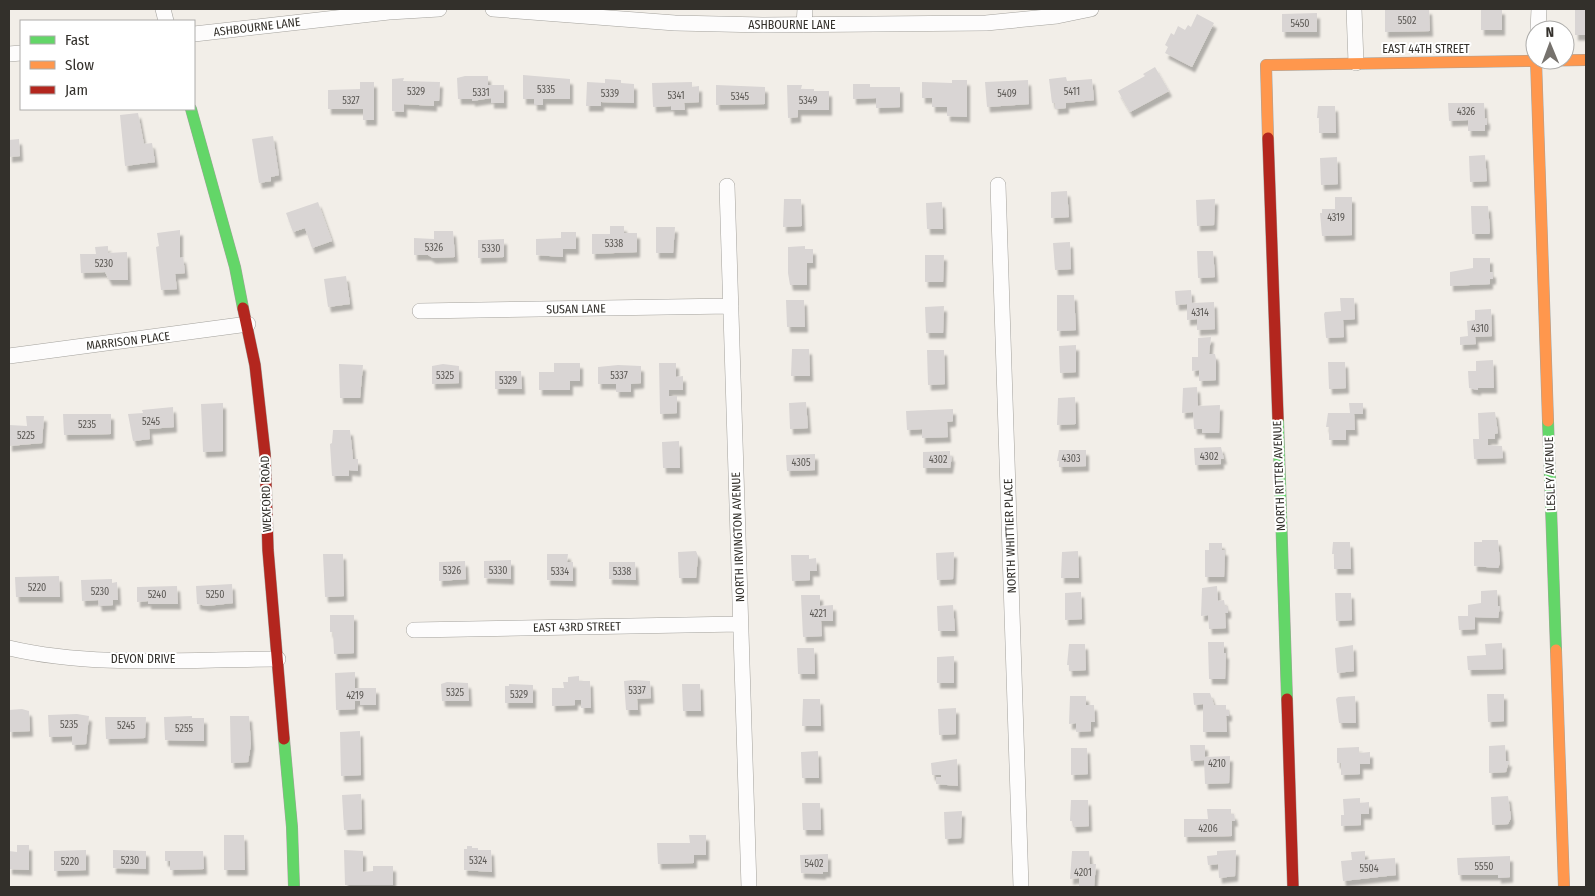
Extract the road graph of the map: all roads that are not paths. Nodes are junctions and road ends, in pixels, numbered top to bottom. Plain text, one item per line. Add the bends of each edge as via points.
1 (440, 9) edge
2 (493, 9) edge
3 (805, 9) edge
4 (1090, 9) edge
5 (1354, 9) edge
6 (804, 25) junction
7 (195, 34) edge
8 (1525, 61) edge
9 (1356, 63) junction
10 (1266, 65) joint
11 (1536, 70) edge
12 (191, 110) edge
13 (998, 185) dead end
14 (727, 186) dead end
15 (731, 306) junction
16 (420, 312) dead end
17 (248, 324) junction
18 (9, 356) edge
19 (740, 624) junction
20 (414, 630) dead end
21 (9, 648) edge
22 (278, 659) junction
23 (294, 887) edge
24 (749, 887) edge
25 (1021, 887) edge
26 (1293, 887) edge
27 (1564, 887) edge

1 - 7 street, ASHBOURNE LANE
2 - 6 street, ASHBOURNE LANE via 675,23
3 - 6 street
4 - 6 street, ASHBOURNE LANE via 1057,16 986,23
5 - 9 street
8 - 9 street, EAST 44TH STREET
9 - 10 street, EAST 44TH STREET
10 - 26 street, NORTH RITTER AVENUE
11 - 27 street, LESLEY AVENUE
12 - 17 street, WEXFORD ROAD
13 - 25 street, NORTH WHITTIER PLACE
14 - 15 street, NORTH IRVINGTON AVENUE
15 - 16 street, SUSAN LANE
15 - 19 street, NORTH IRVINGTON AVENUE
17 - 18 street, MARRISON PLACE
17 - 22 street, WEXFORD ROAD via 262,420 268,550
19 - 20 street, EAST 43RD STREET
19 - 24 street, NORTH IRVINGTON AVENUE
21 - 22 street, DEVON DRIVE via 63,657 110,659
22 - 23 street, WEXFORD ROAD

